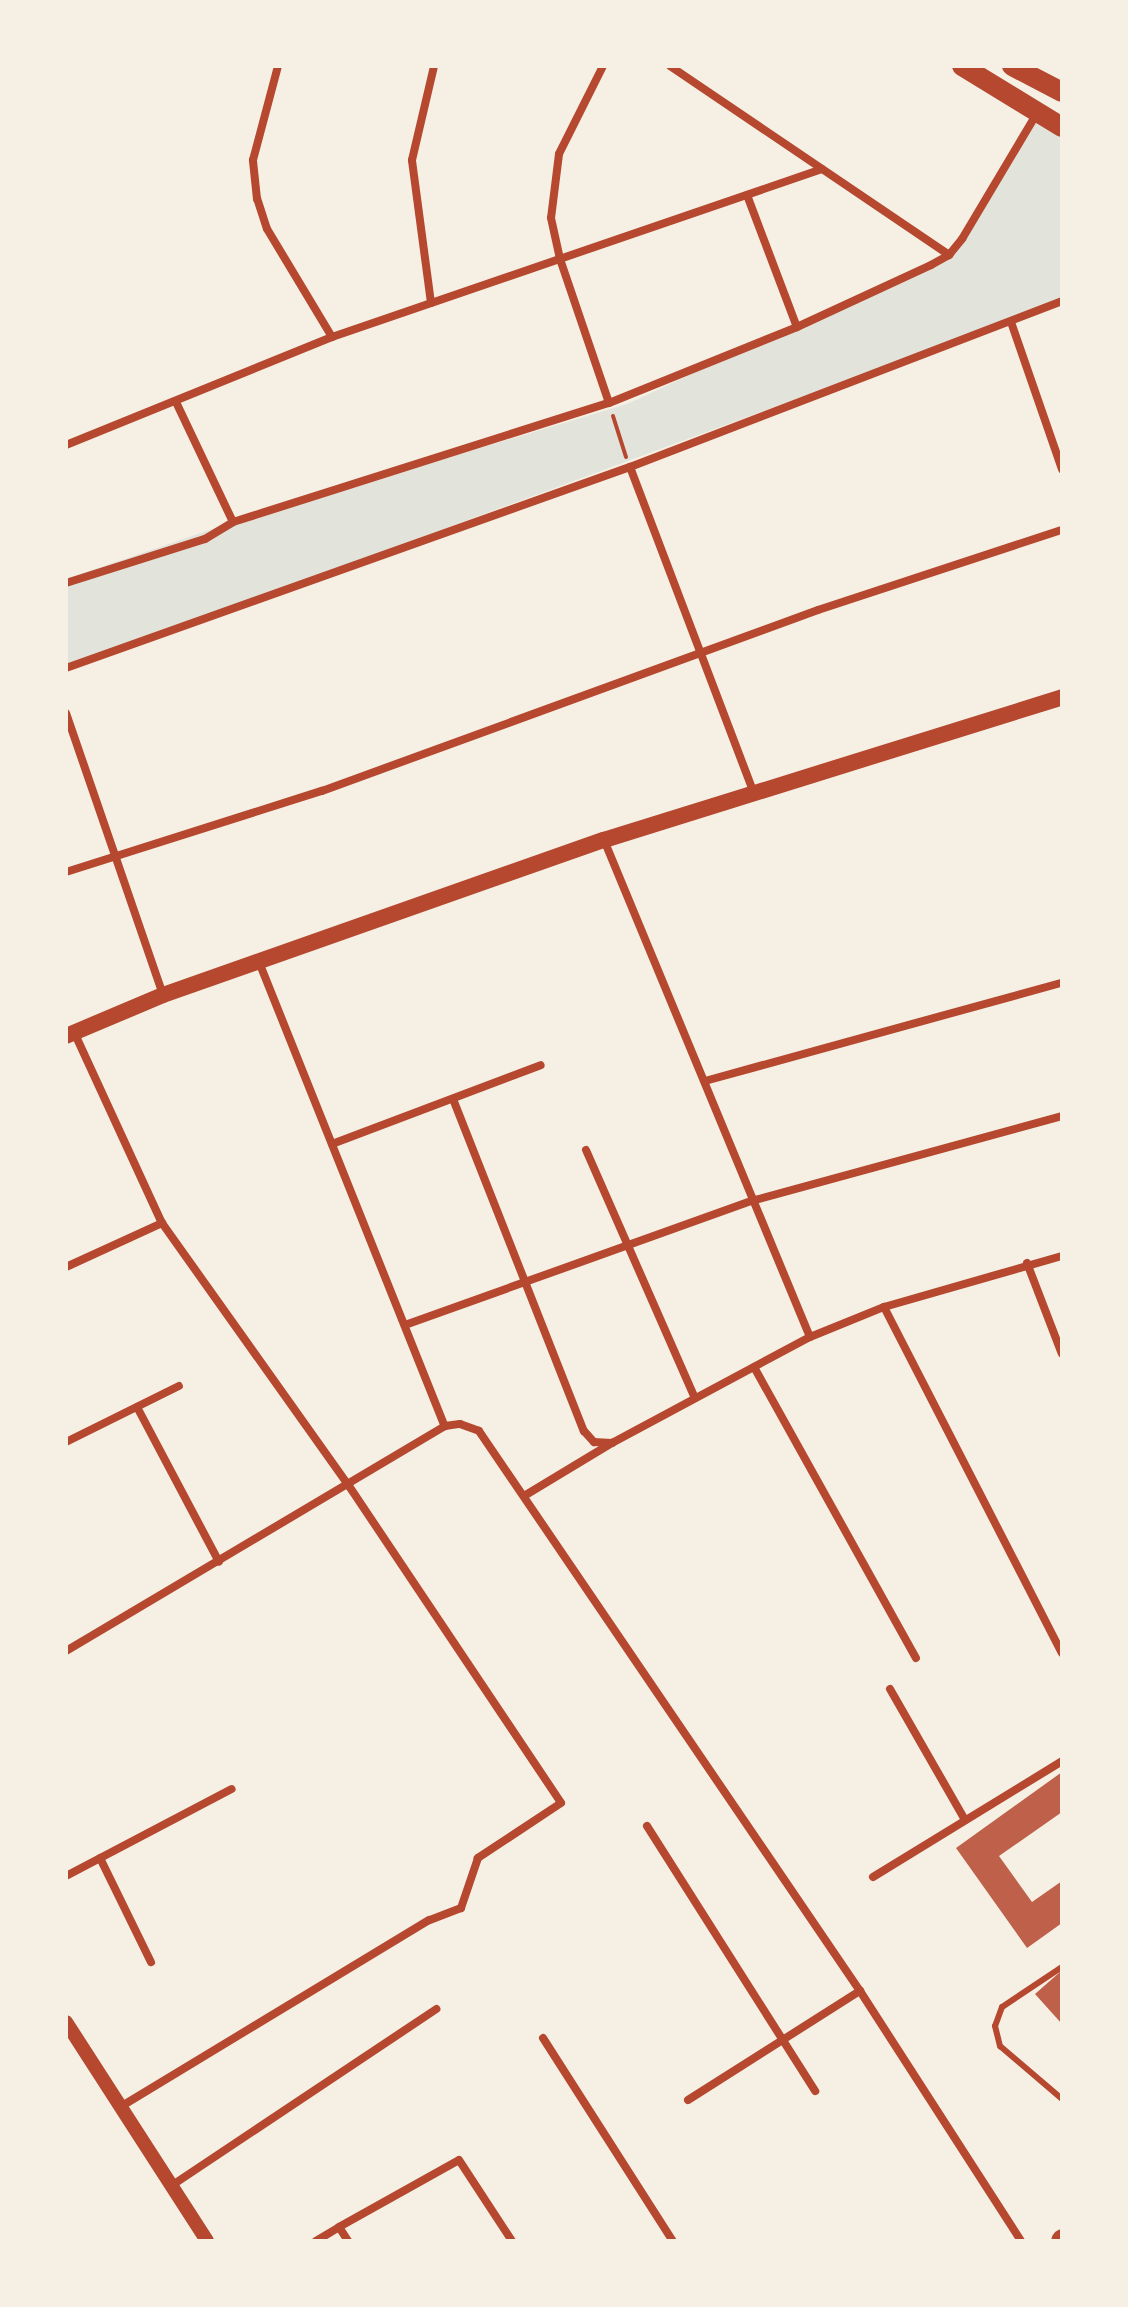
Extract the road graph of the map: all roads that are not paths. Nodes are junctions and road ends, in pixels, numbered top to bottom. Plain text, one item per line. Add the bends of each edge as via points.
1 (278, 66) edge
2 (434, 66) edge
3 (603, 66) edge
4 (670, 66) edge
5 (962, 66) edge
6 (1012, 66) edge
7 (1062, 92) edge
8 (1036, 115) junction
9 (1062, 127) edge
10 (822, 169) junction
11 (747, 195) junction
12 (949, 255) junction
13 (560, 259) junction
14 (1062, 301) edge
15 (431, 303) junction
16 (1011, 322) junction
17 (797, 327) junction
18 (332, 337) junction
19 (177, 404) junction
20 (609, 405) junction
21 (66, 445) edge
22 (629, 464) junction
23 (1062, 469) edge
24 (233, 522) junction
25 (1062, 530) edge
26 (66, 583) edge
27 (698, 657) junction
28 (66, 668) edge
29 (1062, 697) edge
30 (66, 713) edge
31 (753, 791) junction
32 (604, 840) junction
33 (116, 856) junction
34 (66, 872) edge
35 (259, 962) junction
36 (1062, 983) edge
37 (163, 995) junction
38 (70, 1034) edge
39 (541, 1065) dead end
40 (705, 1081) junction
41 (453, 1099) junction
42 (1062, 1116) edge
43 (332, 1144) junction
44 (586, 1150) dead end
45 (755, 1200) junction
46 (162, 1223) junction
47 (626, 1246) junction
48 (1062, 1256) edge
49 (1027, 1263) junction
50 (66, 1267) edge
51 (525, 1282) junction
52 (884, 1307) junction
53 (405, 1325) junction
54 (810, 1337) junction
55 (1062, 1354) edge
56 (754, 1367) junction
57 (179, 1386) dead end
58 (695, 1398) junction
59 (137, 1407) junction
60 (445, 1426) junction
61 (66, 1442) edge
62 (612, 1443) junction
63 (349, 1486) junction
64 (524, 1496) junction
65 (219, 1562) junction
66 (66, 1651) edge
67 (1062, 1653) edge
68 (916, 1658) dead end
69 (890, 1689) dead end
70 (1062, 1761) edge
71 (232, 1789) dead end
72 (965, 1820) junction
73 (647, 1826) dead end
74 (100, 1858) junction
75 (66, 1876) edge
76 (873, 1877) dead end
77 (151, 1962) dead end
78 (1062, 1967) edge
79 (860, 1991) junction
80 (436, 2009) dead end
81 (66, 2022) edge
82 (543, 2038) dead end
83 (783, 2040) junction
84 (815, 2091) dead end
85 (1062, 2099) edge
86 (688, 2100) dead end
87 (120, 2107) junction
88 (171, 2186) junction
89 (339, 2227) junction
90 (207, 2241) edge
91 (316, 2241) edge
92 (348, 2241) edge
93 (512, 2241) edge
94 (673, 2241) edge
95 (1021, 2241) edge

1 - 18 street via 253,160 257,199 267,229
2 - 15 street via 412,160
3 - 13 street via 559,154 551,218
4 - 10 street
5 - 8 main road
6 - 7 main road
8 - 9 main road
8 - 12 street
10 - 11 street
10 - 12 street
11 - 13 street
11 - 17 street
12 - 17 street
13 - 15 street
13 - 20 street
14 - 16 street
15 - 18 street
16 - 22 street
16 - 23 street
17 - 20 street
18 - 19 street
19 - 21 street
19 - 24 street
20 - 24 street
22 - 27 street
22 - 28 street
24 - 26 street via 205,539
25 - 27 street via 818,610
27 - 31 street
27 - 33 street via 322,791
29 - 31 main road
30 - 33 street
31 - 32 main road
32 - 35 main road
32 - 40 street
33 - 34 street
33 - 37 street
35 - 37 main road
35 - 43 street
36 - 40 street
37 - 38 main road
38 - 46 street
39 - 41 street
40 - 45 street
41 - 43 street
41 - 51 street
42 - 45 street
43 - 53 street
44 - 47 street
45 - 47 street
45 - 54 street
46 - 50 street
46 - 63 street
47 - 51 street
47 - 58 street
48 - 49 street
49 - 52 street
49 - 55 street
51 - 53 street
51 - 62 street via 584,1431 594,1442
52 - 54 street
52 - 67 street
53 - 60 street
54 - 56 street
56 - 58 street
56 - 68 street
57 - 59 street
58 - 62 street
59 - 61 street
59 - 65 street
60 - 63 street
60 - 64 street via 460,1424 479,1431
62 - 64 street
63 - 65 street
63 - 87 street via 561,1803 478,1858 461,1908 429,1920
64 - 79 street
65 - 66 street
69 - 72 street
70 - 72 street
71 - 74 street
72 - 76 street
73 - 83 street
74 - 75 street
74 - 77 street
78 - 85 lane via 1002,2007 995,2026 1000,2046
79 - 83 street
79 - 95 street
80 - 88 street
81 - 87 street
82 - 94 street
83 - 84 street
83 - 86 street
87 - 88 street
88 - 90 street
89 - 91 street
89 - 92 street
89 - 93 street via 459,2160

